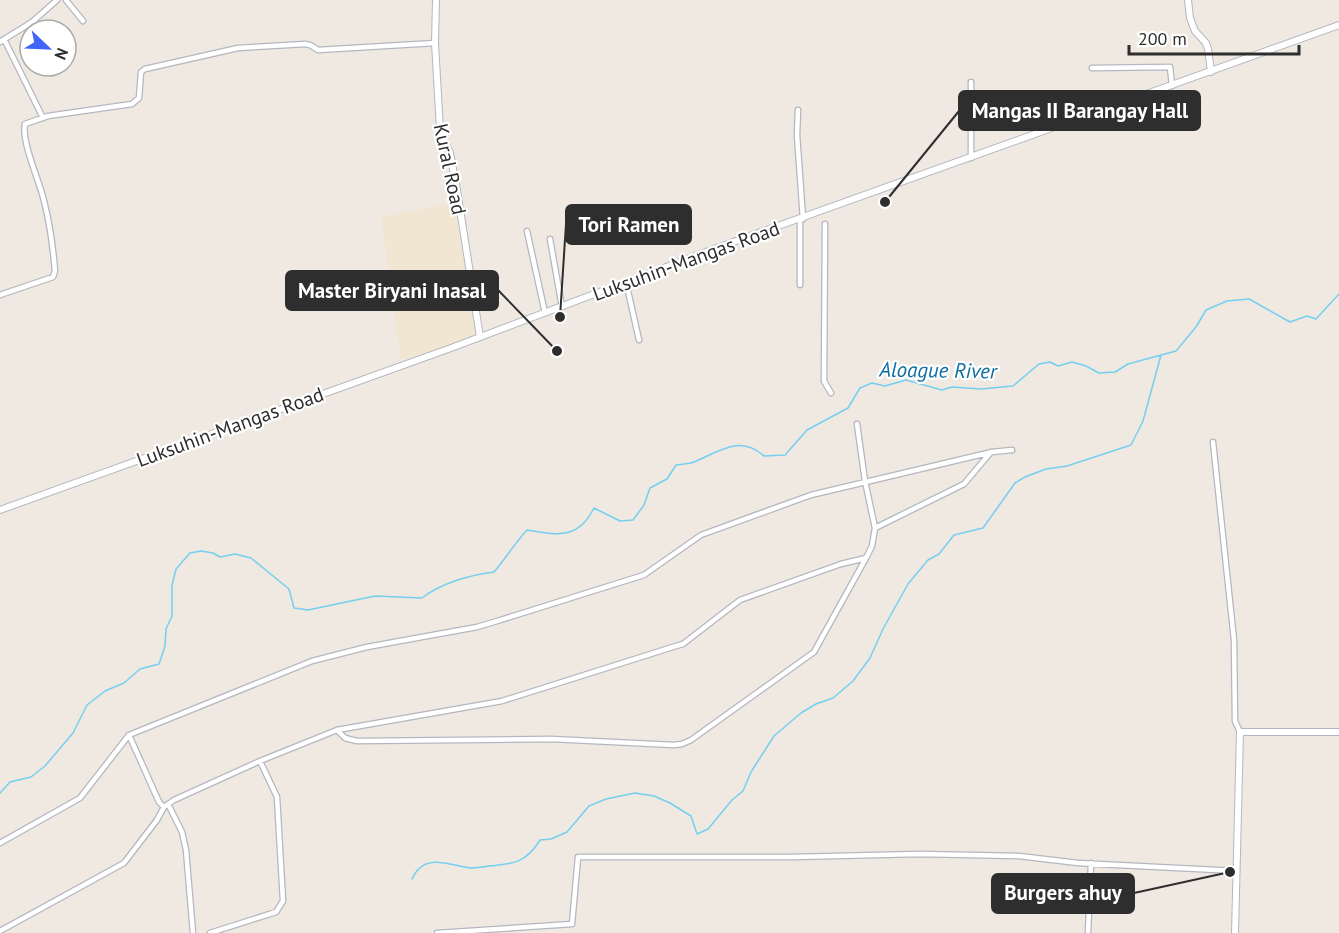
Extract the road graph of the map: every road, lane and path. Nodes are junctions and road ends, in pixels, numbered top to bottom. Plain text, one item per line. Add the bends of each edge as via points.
1 (57, 0) edge
2 (66, 0) edge
3 (436, 0) edge
4 (1188, 0) edge
5 (36, 18) edge
6 (83, 21) dead end
7 (1339, 25) edge
8 (18, 30) edge
9 (2, 40) edge
10 (435, 43) junction
11 (1092, 68) dead end
12 (1211, 72) junction
13 (972, 82) dead end
14 (1172, 87) junction
15 (798, 110) dead end
16 (43, 118) junction
17 (971, 158) junction
18 (825, 210) junction
19 (801, 220) junction
20 (527, 231) dead end
21 (550, 239) dead end
22 (626, 282) junction
23 (801, 285) dead end
24 (0, 295) edge
25 (562, 307) junction
26 (545, 313) junction
27 (480, 337) junction
28 (639, 340) dead end
29 (831, 393) dead end
30 (857, 424) dead end
31 (1213, 442) dead end
32 (1012, 450) dead end
33 (992, 452) junction
34 (865, 481) junction
35 (0, 510) edge
36 (875, 528) junction
37 (866, 558) junction
38 (337, 730) junction
39 (1240, 732) junction
40 (1339, 732) edge
41 (129, 735) junction
42 (260, 761) junction
43 (166, 806) junction
44 (0, 843) edge
45 (1091, 863) junction
46 (1237, 870) junction
47 (0, 932) edge
48 (193, 933) edge
49 (210, 933) edge
50 (437, 933) edge
51 (1088, 933) edge
52 (1235, 933) edge

1 - 5 street
2 - 6 street
3 - 10 main road, Kural Road
4 - 12 main road via 1195,31 1208,49
7 - 12 main road, Luksuhin-Mangas Road
8 - 9 street
9 - 16 street
10 - 16 street via 318,50 305,44 238,48 145,69 141,72 139,98 132,104
10 - 27 main road, Kural Road via 440,130 450,153
11 - 14 street via 1170,67
12 - 14 main road, Luksuhin-Mangas Road
13 - 17 street
14 - 17 main road, Luksuhin-Mangas Road
15 - 19 street
16 - 24 street via 25,124 24,128 49,221 55,270 53,277
17 - 18 main road, Luksuhin-Mangas Road
18 - 19 main road, Luksuhin-Mangas Road
18 - 29 street via 824,381
19 - 22 main road, Luksuhin-Mangas Road
19 - 23 street
20 - 26 street
21 - 25 street
22 - 25 main road, Luksuhin-Mangas Road
22 - 28 street
25 - 26 main road, Luksuhin-Mangas Road
26 - 27 main road, Luksuhin-Mangas Road
27 - 35 main road, Luksuhin-Mangas Road
30 - 34 street
31 - 39 street via 1234,640 1235,721
32 - 33 street
33 - 34 street
33 - 36 street via 964,484
34 - 36 street
34 - 41 street via 811,495 700,535 644,575 477,627 312,661
36 - 37 street
37 - 38 street via 741,600 683,644 502,701
37 - 38 street via 814,652 682,744 551,739 357,741 345,738
38 - 42 street
39 - 40 main road
39 - 46 main road
41 - 43 street via 159,802
41 - 44 street via 80,798
42 - 43 street via 181,795
42 - 49 street via 277,797 283,901 276,912
43 - 47 street via 124,863
43 - 48 street via 180,826 186,850
45 - 46 street
45 - 50 street via 1019,856 920,854 578,857 572,924
45 - 51 street
46 - 52 main road

